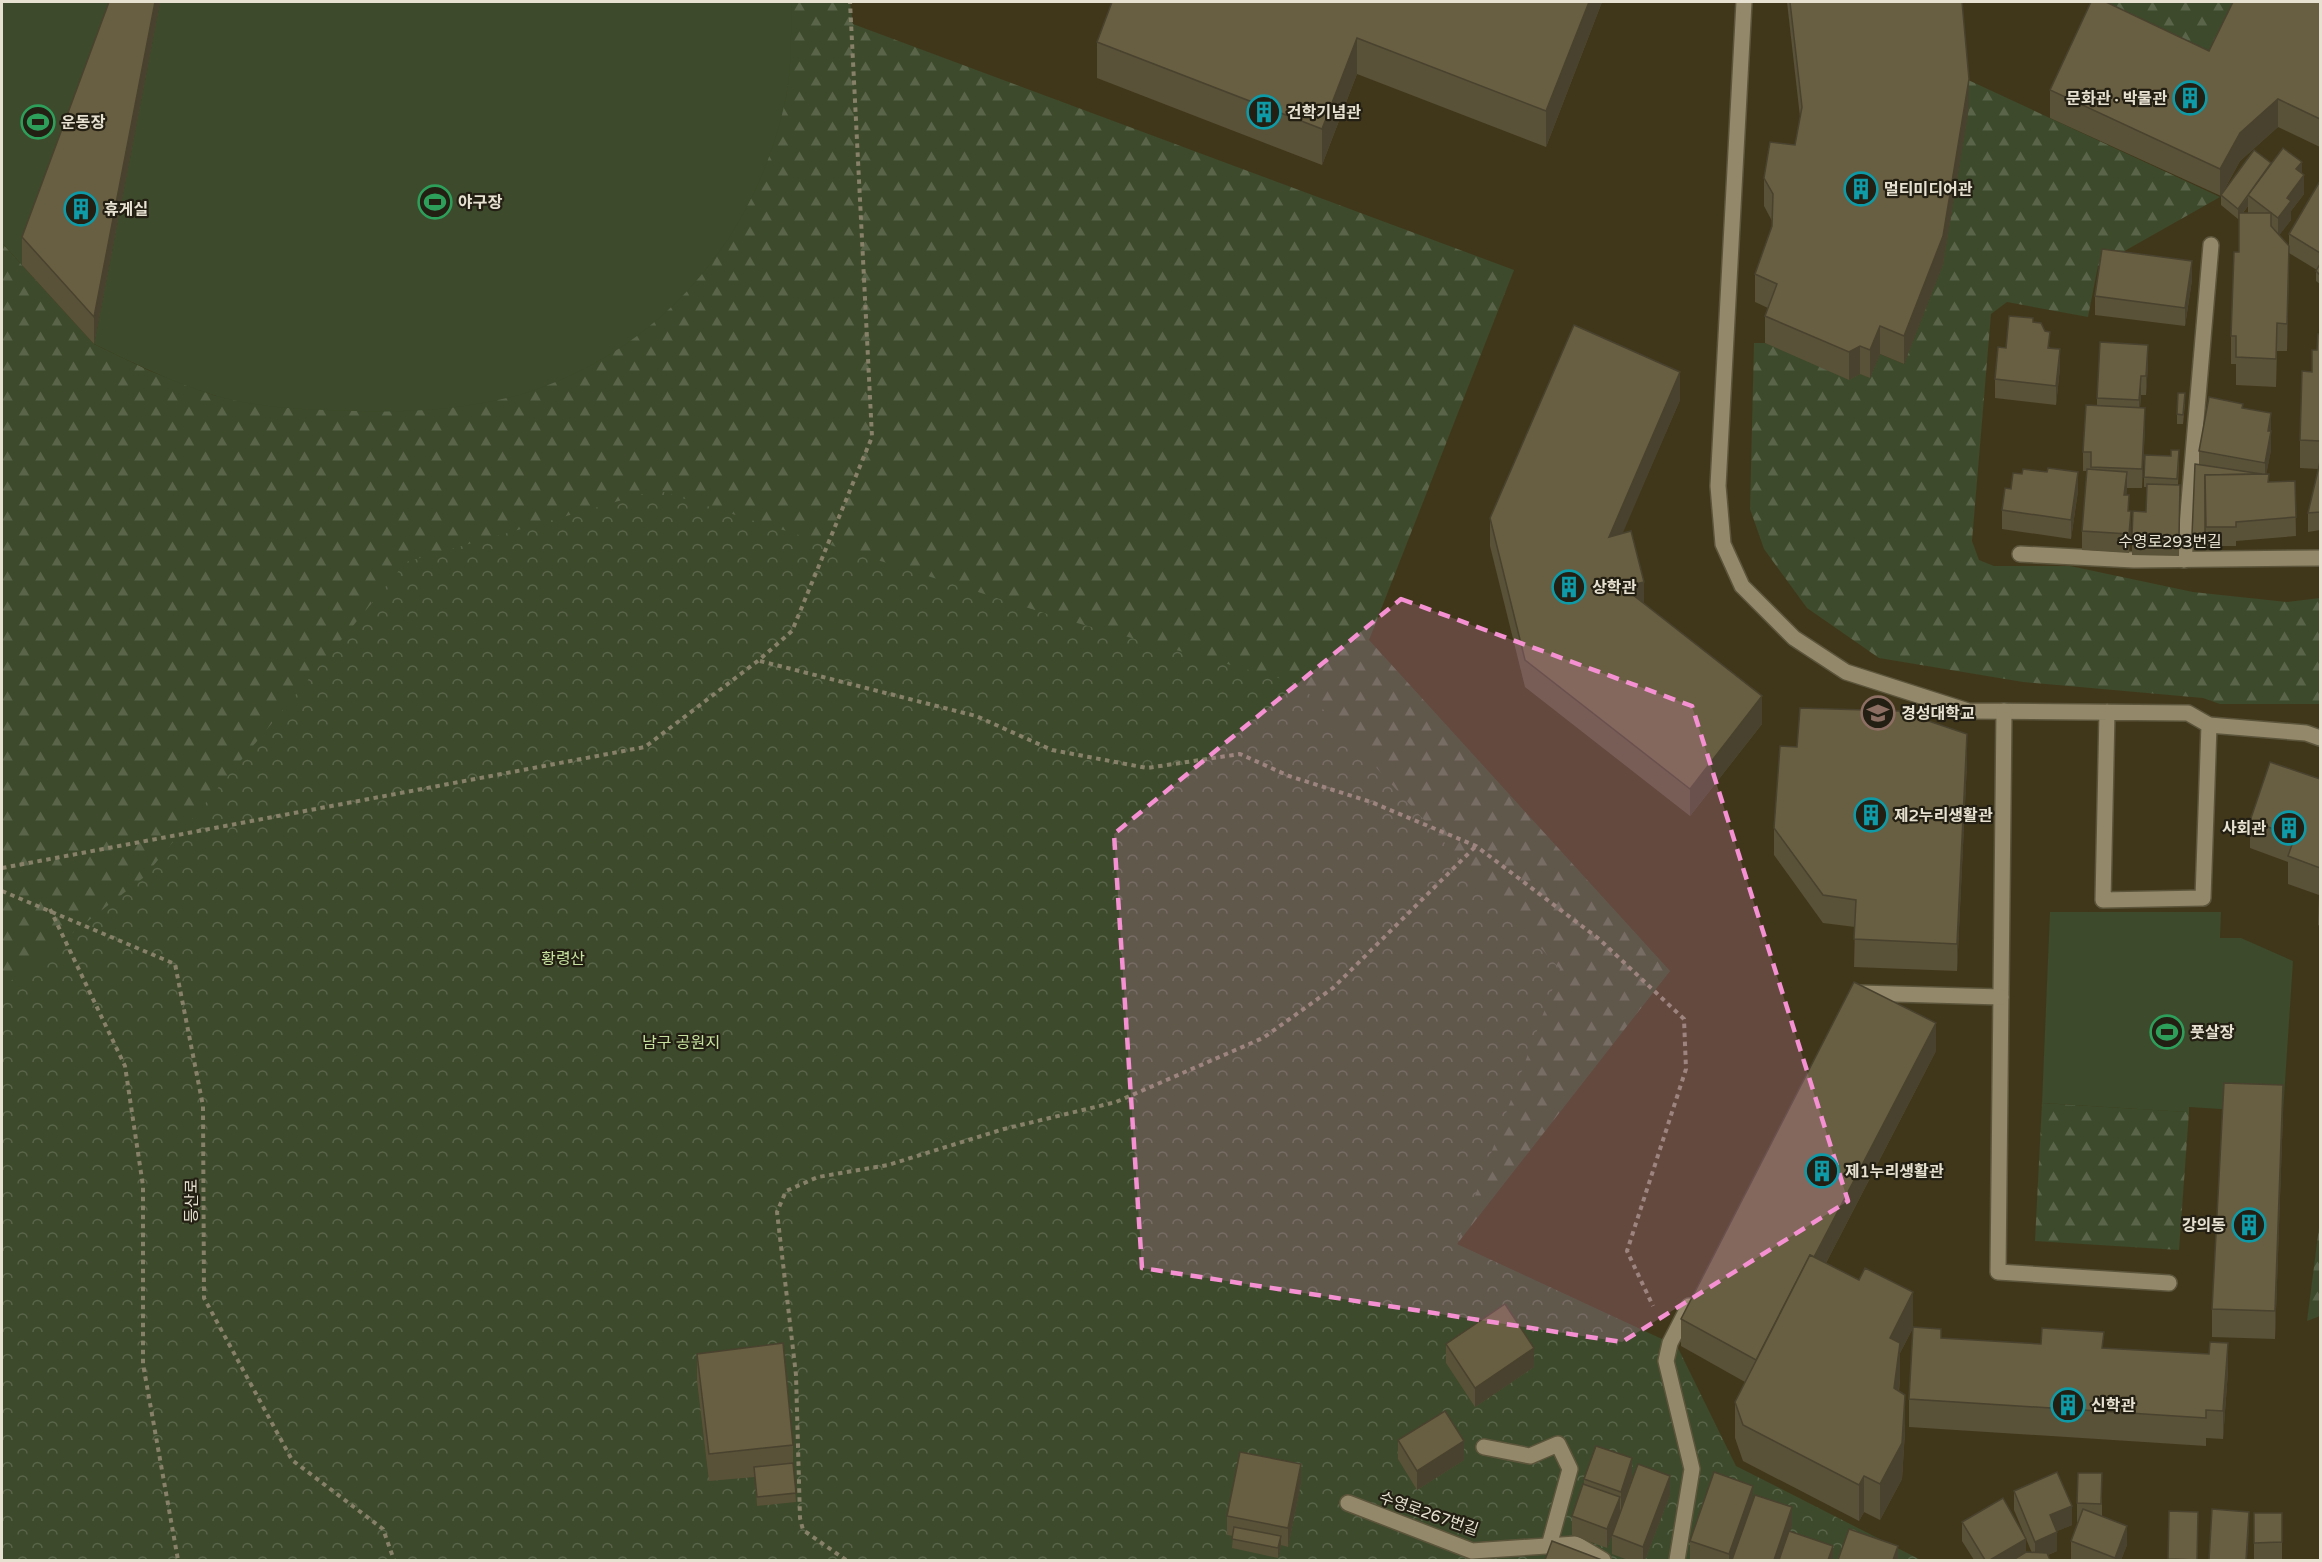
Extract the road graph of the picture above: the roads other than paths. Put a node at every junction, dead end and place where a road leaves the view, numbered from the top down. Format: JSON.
{"nodes":[{"id":1,"x":1744,"y":2,"type":"edge"},
{"id":2,"x":2211,"y":245,"type":"dead end"},
{"id":3,"x":2020,"y":554,"type":"dead end"},
{"id":4,"x":2320,"y":558,"type":"edge"},
{"id":5,"x":2184,"y":560,"type":"junction"},
{"id":6,"x":2004,"y":711,"type":"junction"},
{"id":7,"x":2107,"y":712,"type":"junction"},
{"id":8,"x":2209,"y":725,"type":"junction"},
{"id":9,"x":2320,"y":738,"type":"edge"},
{"id":10,"x":2001,"y":997,"type":"junction"},
{"id":11,"x":1847,"y":1004,"type":"edge"},
{"id":12,"x":2169,"y":1283,"type":"dead end"},
{"id":13,"x":1697,"y":1290,"type":"edge"},
{"id":14,"x":1484,"y":1447,"type":"dead end"},
{"id":15,"x":1347,"y":1503,"type":"dead end"},
{"id":16,"x":1549,"y":1546,"type":"junction"},
{"id":17,"x":1603,"y":1560,"type":"edge"},
{"id":18,"x":1677,"y":1560,"type":"edge"}],
"edges":[{"from":1,"to":6,"type":"street"},
{"from":2,"to":5,"type":"street"},
{"from":3,"to":5,"type":"street","name":"수영로293번길"},
{"from":4,"to":5,"type":"street","name":"수영로293번길"},
{"from":6,"to":7,"type":"street"},
{"from":6,"to":10,"type":"street"},
{"from":7,"to":8,"type":"street"},
{"from":7,"to":8,"type":"street"},
{"from":8,"to":9,"type":"street"},
{"from":10,"to":11,"type":"street"},
{"from":10,"to":12,"type":"street"},
{"from":13,"to":18,"type":"street"},
{"from":14,"to":16,"type":"street"},
{"from":15,"to":16,"type":"street","name":"수영로267번길"},
{"from":16,"to":17,"type":"street","name":"수영로267번길"}]}
